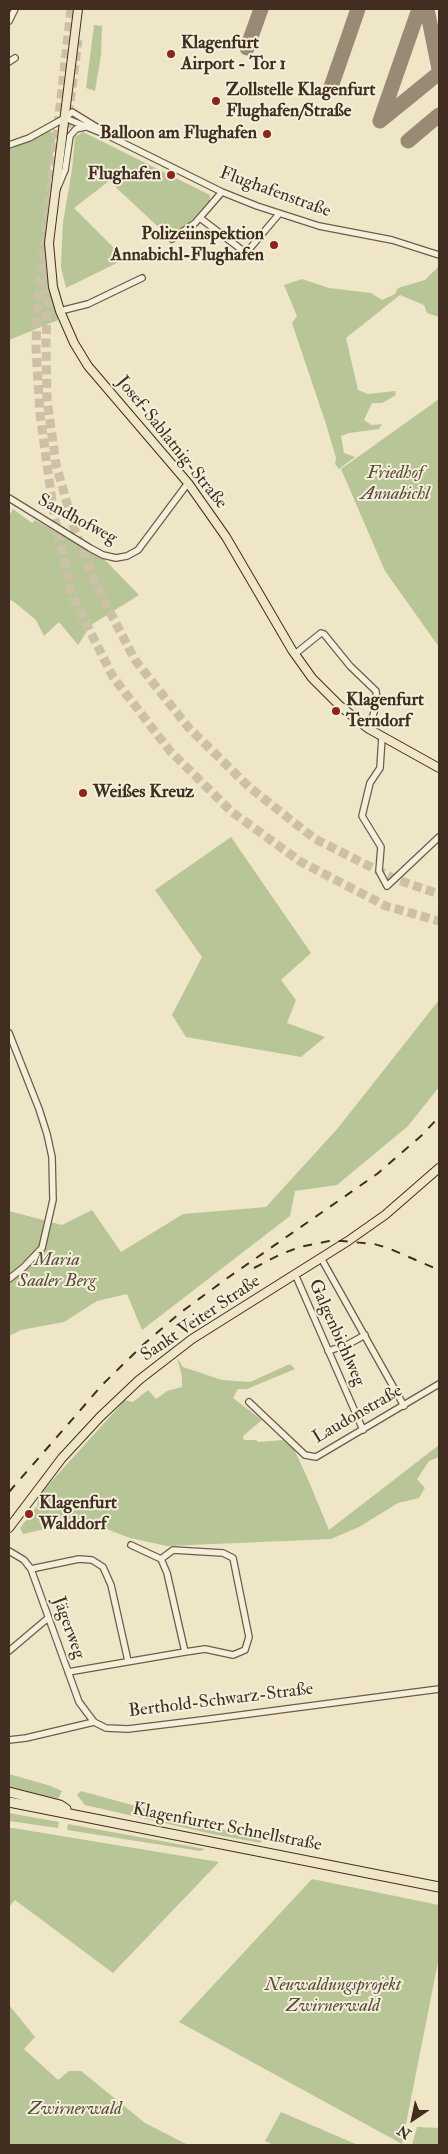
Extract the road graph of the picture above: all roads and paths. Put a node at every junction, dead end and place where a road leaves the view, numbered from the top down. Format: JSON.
{"nodes":[{"id":1,"x":16,"y":9,"type":"edge"},
{"id":2,"x":78,"y":9,"type":"edge"},
{"id":3,"x":9,"y":21,"type":"edge"},
{"id":4,"x":15,"y":58,"type":"dead end"},
{"id":5,"x":9,"y":62,"type":"edge"},
{"id":6,"x":66,"y":118,"type":"junction"},
{"id":7,"x":87,"y":127,"type":"junction"},
{"id":8,"x":109,"y":136,"type":"junction"},
{"id":9,"x":9,"y":145,"type":"edge"},
{"id":10,"x":222,"y":192,"type":"junction"},
{"id":11,"x":55,"y":193,"type":"junction"},
{"id":12,"x":279,"y":214,"type":"junction"},
{"id":13,"x":200,"y":218,"type":"junction"},
{"id":14,"x":172,"y":239,"type":"dead end"},
{"id":15,"x":439,"y":255,"type":"edge"},
{"id":16,"x":142,"y":278,"type":"dead end"},
{"id":17,"x":60,"y":311,"type":"junction"},
{"id":18,"x":188,"y":483,"type":"junction"},
{"id":19,"x":9,"y":498,"type":"edge"},
{"id":20,"x":294,"y":654,"type":"junction"},
{"id":21,"x":369,"y":729,"type":"junction"},
{"id":22,"x":382,"y":737,"type":"junction"},
{"id":23,"x":439,"y":768,"type":"edge"},
{"id":24,"x":439,"y":837,"type":"edge"},
{"id":25,"x":9,"y":1033,"type":"edge"},
{"id":26,"x":439,"y":1168,"type":"edge"},
{"id":27,"x":321,"y":1258,"type":"junction"},
{"id":28,"x":295,"y":1274,"type":"junction"},
{"id":29,"x":9,"y":1279,"type":"edge"},
{"id":30,"x":365,"y":1335,"type":"junction"},
{"id":31,"x":328,"y":1351,"type":"junction"},
{"id":32,"x":439,"y":1384,"type":"edge"},
{"id":33,"x":249,"y":1402,"type":"dead end"},
{"id":34,"x":404,"y":1406,"type":"junction"},
{"id":35,"x":363,"y":1430,"type":"junction"},
{"id":36,"x":9,"y":1528,"type":"edge"},
{"id":37,"x":131,"y":1545,"type":"dead end"},
{"id":38,"x":9,"y":1551,"type":"edge"},
{"id":39,"x":160,"y":1559,"type":"junction"},
{"id":40,"x":31,"y":1569,"type":"junction"},
{"id":41,"x":48,"y":1618,"type":"junction"},
{"id":42,"x":9,"y":1651,"type":"edge"},
{"id":43,"x":185,"y":1652,"type":"junction"},
{"id":44,"x":128,"y":1662,"type":"junction"},
{"id":45,"x":68,"y":1672,"type":"junction"},
{"id":46,"x":439,"y":1689,"type":"edge"},
{"id":47,"x":94,"y":1722,"type":"junction"},
{"id":48,"x":9,"y":1740,"type":"edge"},
{"id":49,"x":9,"y":1792,"type":"edge"},
{"id":50,"x":9,"y":1802,"type":"edge"},
{"id":51,"x":73,"y":1814,"type":"junction"},
{"id":52,"x":439,"y":1887,"type":"edge"}],
"edges":[{"from":1,"to":3,"type":"street"},
{"from":2,"to":6,"type":"main road","name":"Josef-Sablatnig-Straße"},
{"from":4,"to":5,"type":"street"},
{"from":6,"to":7,"type":"street","name":"Flughafenstraße"},
{"from":6,"to":8,"type":"street","name":"Flughafenstraße"},
{"from":6,"to":9,"type":"street"},
{"from":6,"to":11,"type":"main road","name":"Josef-Sablatnig-Straße"},
{"from":7,"to":8,"type":"street","name":"Flughafenstraße"},
{"from":7,"to":11,"type":"street"},
{"from":8,"to":10,"type":"street","name":"Flughafenstraße"},
{"from":10,"to":12,"type":"street","name":"Flughafenstraße"},
{"from":10,"to":13,"type":"street"},
{"from":11,"to":17,"type":"main road","name":"Josef-Sablatnig-Straße"},
{"from":12,"to":13,"type":"street"},
{"from":12,"to":15,"type":"street","name":"Flughafenstraße"},
{"from":13,"to":14,"type":"street"},
{"from":16,"to":17,"type":"street"},
{"from":17,"to":18,"type":"main road","name":"Josef-Sablatnig-Straße"},
{"from":18,"to":19,"type":"street","name":"Sandhofweg"},
{"from":18,"to":20,"type":"main road","name":"Josef-Sablatnig-Straße"},
{"from":20,"to":21,"type":"main road","name":"Josef-Sablatnig-Straße"},
{"from":20,"to":21,"type":"street"},
{"from":21,"to":22,"type":"main road","name":"Josef-Sablatnig-Straße"},
{"from":22,"to":23,"type":"main road","name":"Josef-Sablatnig-Straße"},
{"from":22,"to":24,"type":"street"},
{"from":25,"to":29,"type":"street"},
{"from":26,"to":27,"type":"main road","name":"Sankt Veiter Straße"},
{"from":27,"to":28,"type":"main road","name":"Sankt Veiter Straße"},
{"from":27,"to":30,"type":"street"},
{"from":28,"to":31,"type":"street","name":"Galgenbichlweg"},
{"from":28,"to":36,"type":"main road","name":"Sankt Veiter Straße"},
{"from":30,"to":31,"type":"street"},
{"from":30,"to":34,"type":"street"},
{"from":31,"to":35,"type":"street","name":"Galgenbichlweg"},
{"from":32,"to":34,"type":"street","name":"Laudonstraße"},
{"from":33,"to":35,"type":"street","name":"Laudonstraße"},
{"from":34,"to":35,"type":"street","name":"Laudonstraße"},
{"from":37,"to":39,"type":"street"},
{"from":38,"to":40,"type":"street"},
{"from":39,"to":43,"type":"street"},
{"from":39,"to":43,"type":"street"},
{"from":40,"to":41,"type":"street","name":"Jägerweg"},
{"from":40,"to":44,"type":"street"},
{"from":41,"to":42,"type":"street"},
{"from":41,"to":45,"type":"street","name":"Jägerweg"},
{"from":43,"to":44,"type":"street"},
{"from":44,"to":45,"type":"street"},
{"from":45,"to":47,"type":"street","name":"Jägerweg"},
{"from":46,"to":47,"type":"street","name":"Berthold-Schwarz-Straße"},
{"from":47,"to":48,"type":"street","name":"Berthold-Schwarz-Straße"},
{"from":49,"to":51,"type":"highway"},
{"from":50,"to":51,"type":"highway","name":"Klagenfurter Schnellstraße"},
{"from":51,"to":52,"type":"highway","name":"Klagenfurter Schnellstraße"}]}
